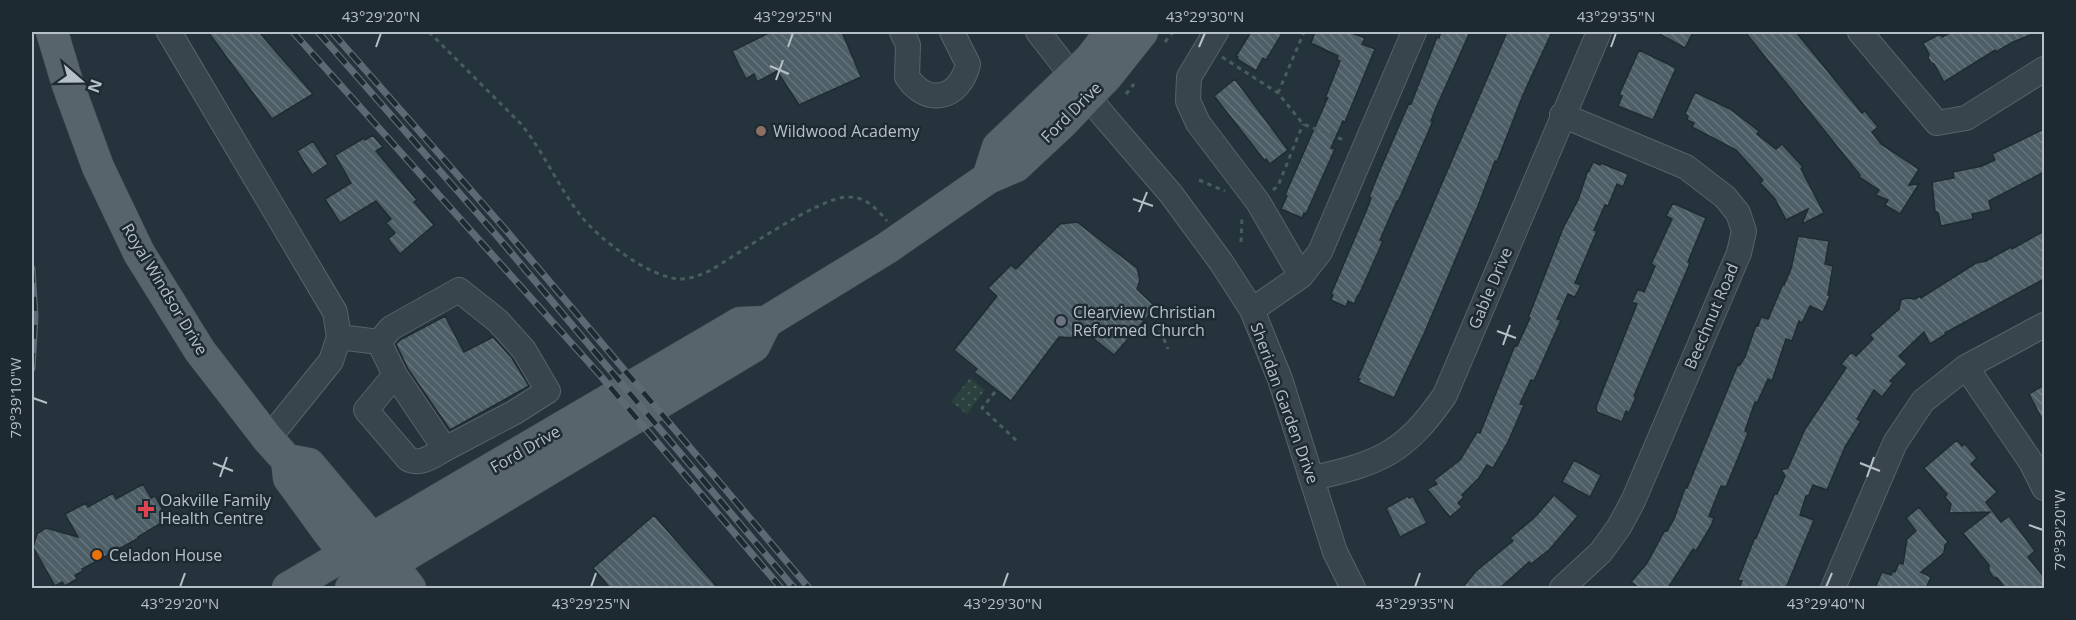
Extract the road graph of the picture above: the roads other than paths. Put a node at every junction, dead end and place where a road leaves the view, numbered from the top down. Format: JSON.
{"nodes":[{"id":1,"x":52,"y":32,"type":"edge"},
{"id":2,"x":169,"y":32,"type":"edge"},
{"id":3,"x":902,"y":32,"type":"edge"},
{"id":4,"x":952,"y":32,"type":"edge"},
{"id":5,"x":1038,"y":32,"type":"edge"},
{"id":6,"x":1111,"y":32,"type":"edge"},
{"id":7,"x":1142,"y":32,"type":"edge"},
{"id":8,"x":1414,"y":32,"type":"edge"},
{"id":9,"x":1599,"y":32,"type":"edge"},
{"id":10,"x":1860,"y":32,"type":"edge"},
{"id":11,"x":1211,"y":39,"type":"edge"},
{"id":12,"x":2044,"y":69,"type":"edge"},
{"id":13,"x":1081,"y":86,"type":"junction"},
{"id":14,"x":1562,"y":116,"type":"junction"},
{"id":15,"x":1301,"y":276,"type":"junction"},
{"id":16,"x":1252,"y":310,"type":"junction"},
{"id":17,"x":766,"y":322,"type":"junction"},
{"id":18,"x":2044,"y":326,"type":"edge"},
{"id":19,"x":339,"y":337,"type":"junction"},
{"id":20,"x":379,"y":342,"type":"junction"},
{"id":21,"x":1966,"y":367,"type":"junction"},
{"id":22,"x":395,"y":375,"type":"junction"},
{"id":23,"x":277,"y":449,"type":"junction"},
{"id":24,"x":445,"y":449,"type":"junction"},
{"id":25,"x":1313,"y":478,"type":"junction"},
{"id":26,"x":2044,"y":488,"type":"edge"},
{"id":27,"x":374,"y":540,"type":"junction"},
{"id":28,"x":345,"y":554,"type":"junction"},
{"id":29,"x":379,"y":582,"type":"edge"},
{"id":30,"x":288,"y":588,"type":"edge"},
{"id":31,"x":1353,"y":588,"type":"edge"},
{"id":32,"x":1562,"y":588,"type":"edge"},
{"id":33,"x":1833,"y":588,"type":"edge"}],
"edges":[{"from":1,"to":23,"type":"main road","name":"Royal Windsor Drive"},
{"from":2,"to":19,"type":"street"},
{"from":3,"to":4,"type":"street"},
{"from":5,"to":13,"type":"street","name":"Sheridan Garden Drive"},
{"from":6,"to":13,"type":"main road","name":"Ford Drive"},
{"from":7,"to":13,"type":"main road","name":"Ford Drive"},
{"from":8,"to":15,"type":"street"},
{"from":9,"to":14,"type":"street","name":"Gable Drive"},
{"from":10,"to":12,"type":"street"},
{"from":11,"to":15,"type":"street"},
{"from":13,"to":16,"type":"street","name":"Sheridan Garden Drive"},
{"from":13,"to":17,"type":"main road","name":"Ford Drive"},
{"from":14,"to":25,"type":"street","name":"Gable Drive"},
{"from":14,"to":32,"type":"street","name":"Beechnut Road"},
{"from":15,"to":16,"type":"street"},
{"from":16,"to":25,"type":"street","name":"Sheridan Garden Drive"},
{"from":17,"to":27,"type":"main road","name":"Ford Drive"},
{"from":17,"to":29,"type":"main road","name":"Ford Drive"},
{"from":18,"to":21,"type":"street"},
{"from":19,"to":20,"type":"street"},
{"from":19,"to":23,"type":"street"},
{"from":20,"to":22,"type":"street"},
{"from":20,"to":24,"type":"street"},
{"from":21,"to":26,"type":"street"},
{"from":21,"to":33,"type":"street"},
{"from":22,"to":24,"type":"street"},
{"from":22,"to":24,"type":"street"},
{"from":23,"to":27,"type":"main road"},
{"from":23,"to":28,"type":"main road","name":"Royal Windsor Drive"},
{"from":25,"to":31,"type":"street","name":"Sheridan Garden Drive"},
{"from":27,"to":28,"type":"main road","name":"Ford Drive"},
{"from":27,"to":29,"type":"main road"},
{"from":28,"to":29,"type":"main road","name":"Royal Windsor Drive"},
{"from":28,"to":30,"type":"main road","name":"Ford Drive"}]}
